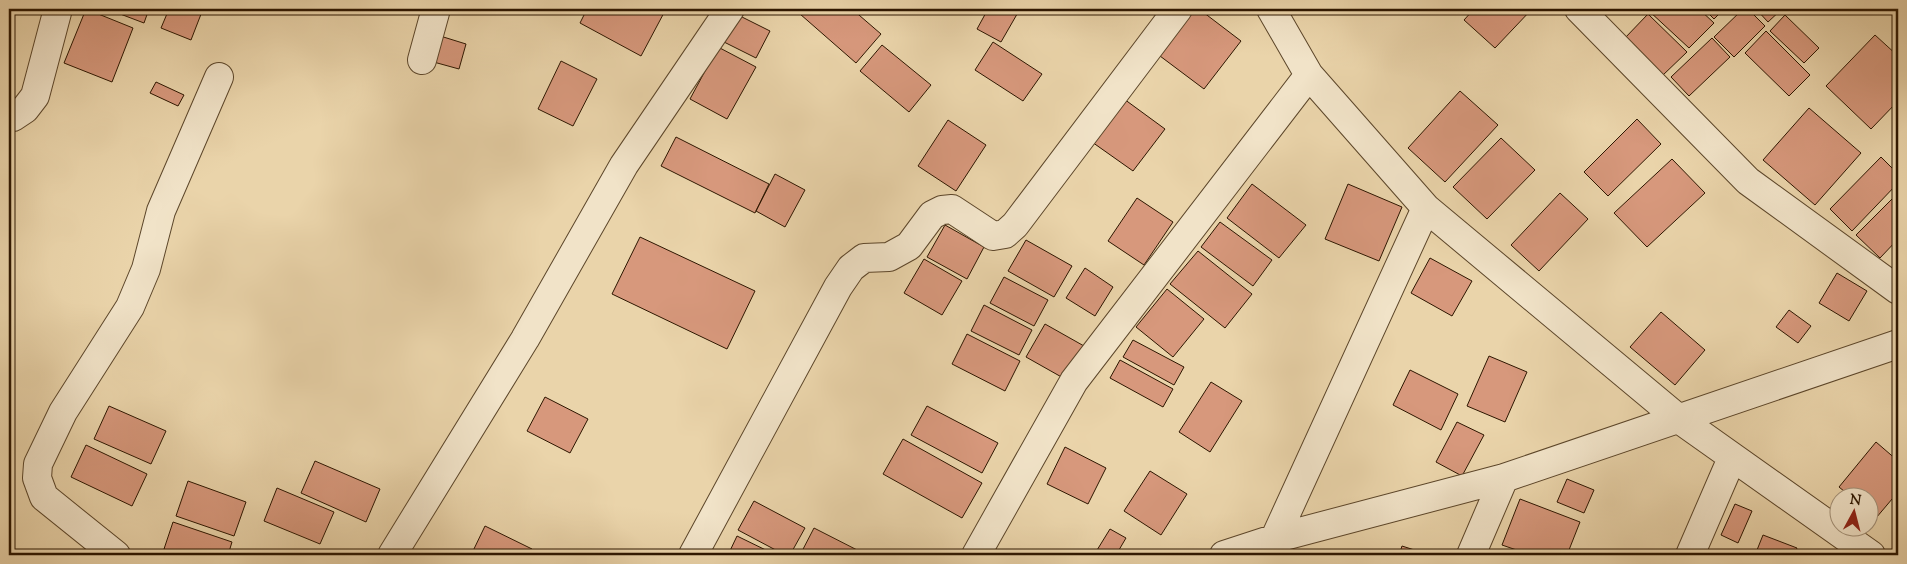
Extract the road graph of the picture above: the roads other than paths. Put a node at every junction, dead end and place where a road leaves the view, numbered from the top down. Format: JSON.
{"nodes":[{"id":1,"x":58,"y":9,"type":"edge"},
{"id":2,"x":436,"y":9,"type":"edge"},
{"id":3,"x":730,"y":9,"type":"edge"},
{"id":4,"x":1178,"y":9,"type":"edge"},
{"id":5,"x":1271,"y":9,"type":"edge"},
{"id":6,"x":1579,"y":9,"type":"edge"},
{"id":7,"x":422,"y":60,"type":"dead end"},
{"id":8,"x":1308,"y":75,"type":"junction"},
{"id":9,"x":219,"y":76,"type":"dead end"},
{"id":10,"x":9,"y":117,"type":"edge"},
{"id":11,"x":1426,"y":208,"type":"junction"},
{"id":12,"x":1898,"y":290,"type":"edge"},
{"id":13,"x":1898,"y":344,"type":"edge"},
{"id":14,"x":1679,"y":419,"type":"junction"},
{"id":15,"x":1732,"y":458,"type":"junction"},
{"id":16,"x":1504,"y":478,"type":"junction"},
{"id":17,"x":1270,"y":547,"type":"edge"},
{"id":18,"x":116,"y":555,"type":"edge"},
{"id":19,"x":392,"y":555,"type":"edge"},
{"id":20,"x":693,"y":555,"type":"edge"},
{"id":21,"x":976,"y":555,"type":"edge"},
{"id":22,"x":1224,"y":555,"type":"edge"},
{"id":23,"x":1471,"y":555,"type":"edge"},
{"id":24,"x":1690,"y":555,"type":"edge"},
{"id":25,"x":1871,"y":555,"type":"edge"}],
"edges":[{"from":1,"to":10,"type":"street"},
{"from":2,"to":7,"type":"street"},
{"from":3,"to":19,"type":"street"},
{"from":4,"to":20,"type":"street"},
{"from":5,"to":8,"type":"street"},
{"from":6,"to":12,"type":"street"},
{"from":8,"to":11,"type":"street"},
{"from":8,"to":21,"type":"street"},
{"from":9,"to":18,"type":"street"},
{"from":11,"to":14,"type":"street"},
{"from":11,"to":17,"type":"street"},
{"from":13,"to":14,"type":"street"},
{"from":14,"to":15,"type":"street"},
{"from":14,"to":16,"type":"street"},
{"from":15,"to":24,"type":"street"},
{"from":15,"to":25,"type":"street"},
{"from":16,"to":17,"type":"street"},
{"from":16,"to":23,"type":"street"},
{"from":17,"to":22,"type":"street"}]}
